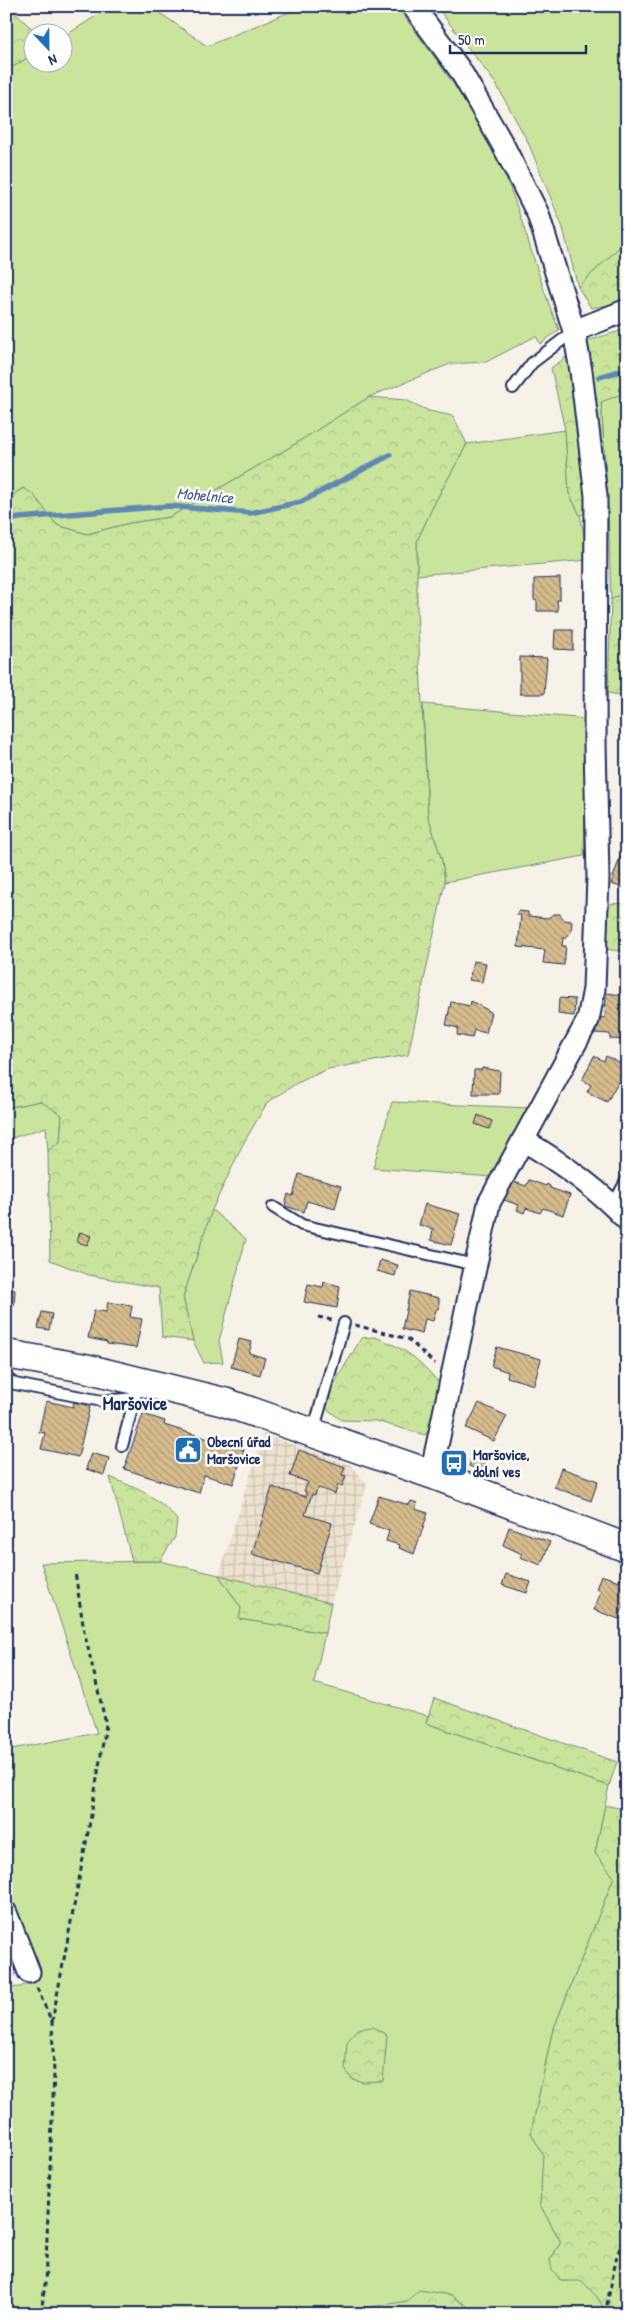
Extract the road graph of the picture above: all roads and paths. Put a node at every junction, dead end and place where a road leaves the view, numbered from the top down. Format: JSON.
{"nodes":[{"id":1,"x":413,"y":6,"type":"edge"},
{"id":2,"x":627,"y":310,"type":"edge"},
{"id":3,"x":574,"y":330,"type":"junction"},
{"id":4,"x":513,"y":388,"type":"dead end"},
{"id":5,"x":523,"y":1140,"type":"junction"},
{"id":6,"x":627,"y":1179,"type":"edge"},
{"id":7,"x":273,"y":1207,"type":"dead end"},
{"id":8,"x":620,"y":1213,"type":"edge"},
{"id":9,"x":476,"y":1265,"type":"junction"},
{"id":10,"x":318,"y":1317,"type":"dead end"},
{"id":11,"x":344,"y":1322,"type":"junction"},
{"id":12,"x":6,"y":1354,"type":"edge"},
{"id":13,"x":6,"y":1378,"type":"edge"},
{"id":14,"x":448,"y":1386,"type":"junction"},
{"id":15,"x":137,"y":1390,"type":"junction"},
{"id":16,"x":312,"y":1433,"type":"junction"},
{"id":17,"x":122,"y":1446,"type":"dead end"},
{"id":18,"x":431,"y":1474,"type":"junction"},
{"id":19,"x":627,"y":1548,"type":"edge"},
{"id":20,"x":75,"y":1572,"type":"dead end"},
{"id":21,"x":6,"y":1914,"type":"edge"},
{"id":22,"x":29,"y":1972,"type":"joint"},
{"id":23,"x":52,"y":2022,"type":"junction"},
{"id":24,"x":627,"y":2232,"type":"edge"},
{"id":25,"x":41,"y":2314,"type":"edge"},
{"id":26,"x":605,"y":2314,"type":"edge"}],
"edges":[{"from":1,"to":3,"type":"street"},
{"from":2,"to":3,"type":"street"},
{"from":3,"to":4,"type":"lane"},
{"from":3,"to":5,"type":"street"},
{"from":5,"to":8,"type":"street"},
{"from":5,"to":9,"type":"street"},
{"from":6,"to":8,"type":"lane"},
{"from":7,"to":9,"type":"lane"},
{"from":9,"to":14,"type":"street"},
{"from":10,"to":11,"type":"path"},
{"from":11,"to":14,"type":"path"},
{"from":11,"to":16,"type":"lane"},
{"from":12,"to":15,"type":"main road"},
{"from":13,"to":15,"type":"lane"},
{"from":14,"to":18,"type":"street"},
{"from":15,"to":16,"type":"main road"},
{"from":15,"to":17,"type":"lane"},
{"from":16,"to":18,"type":"main road"},
{"from":18,"to":19,"type":"main road"},
{"from":20,"to":23,"type":"path"},
{"from":21,"to":22,"type":"street"},
{"from":22,"to":23,"type":"path"},
{"from":23,"to":25,"type":"path"},
{"from":24,"to":26,"type":"path"}]}
